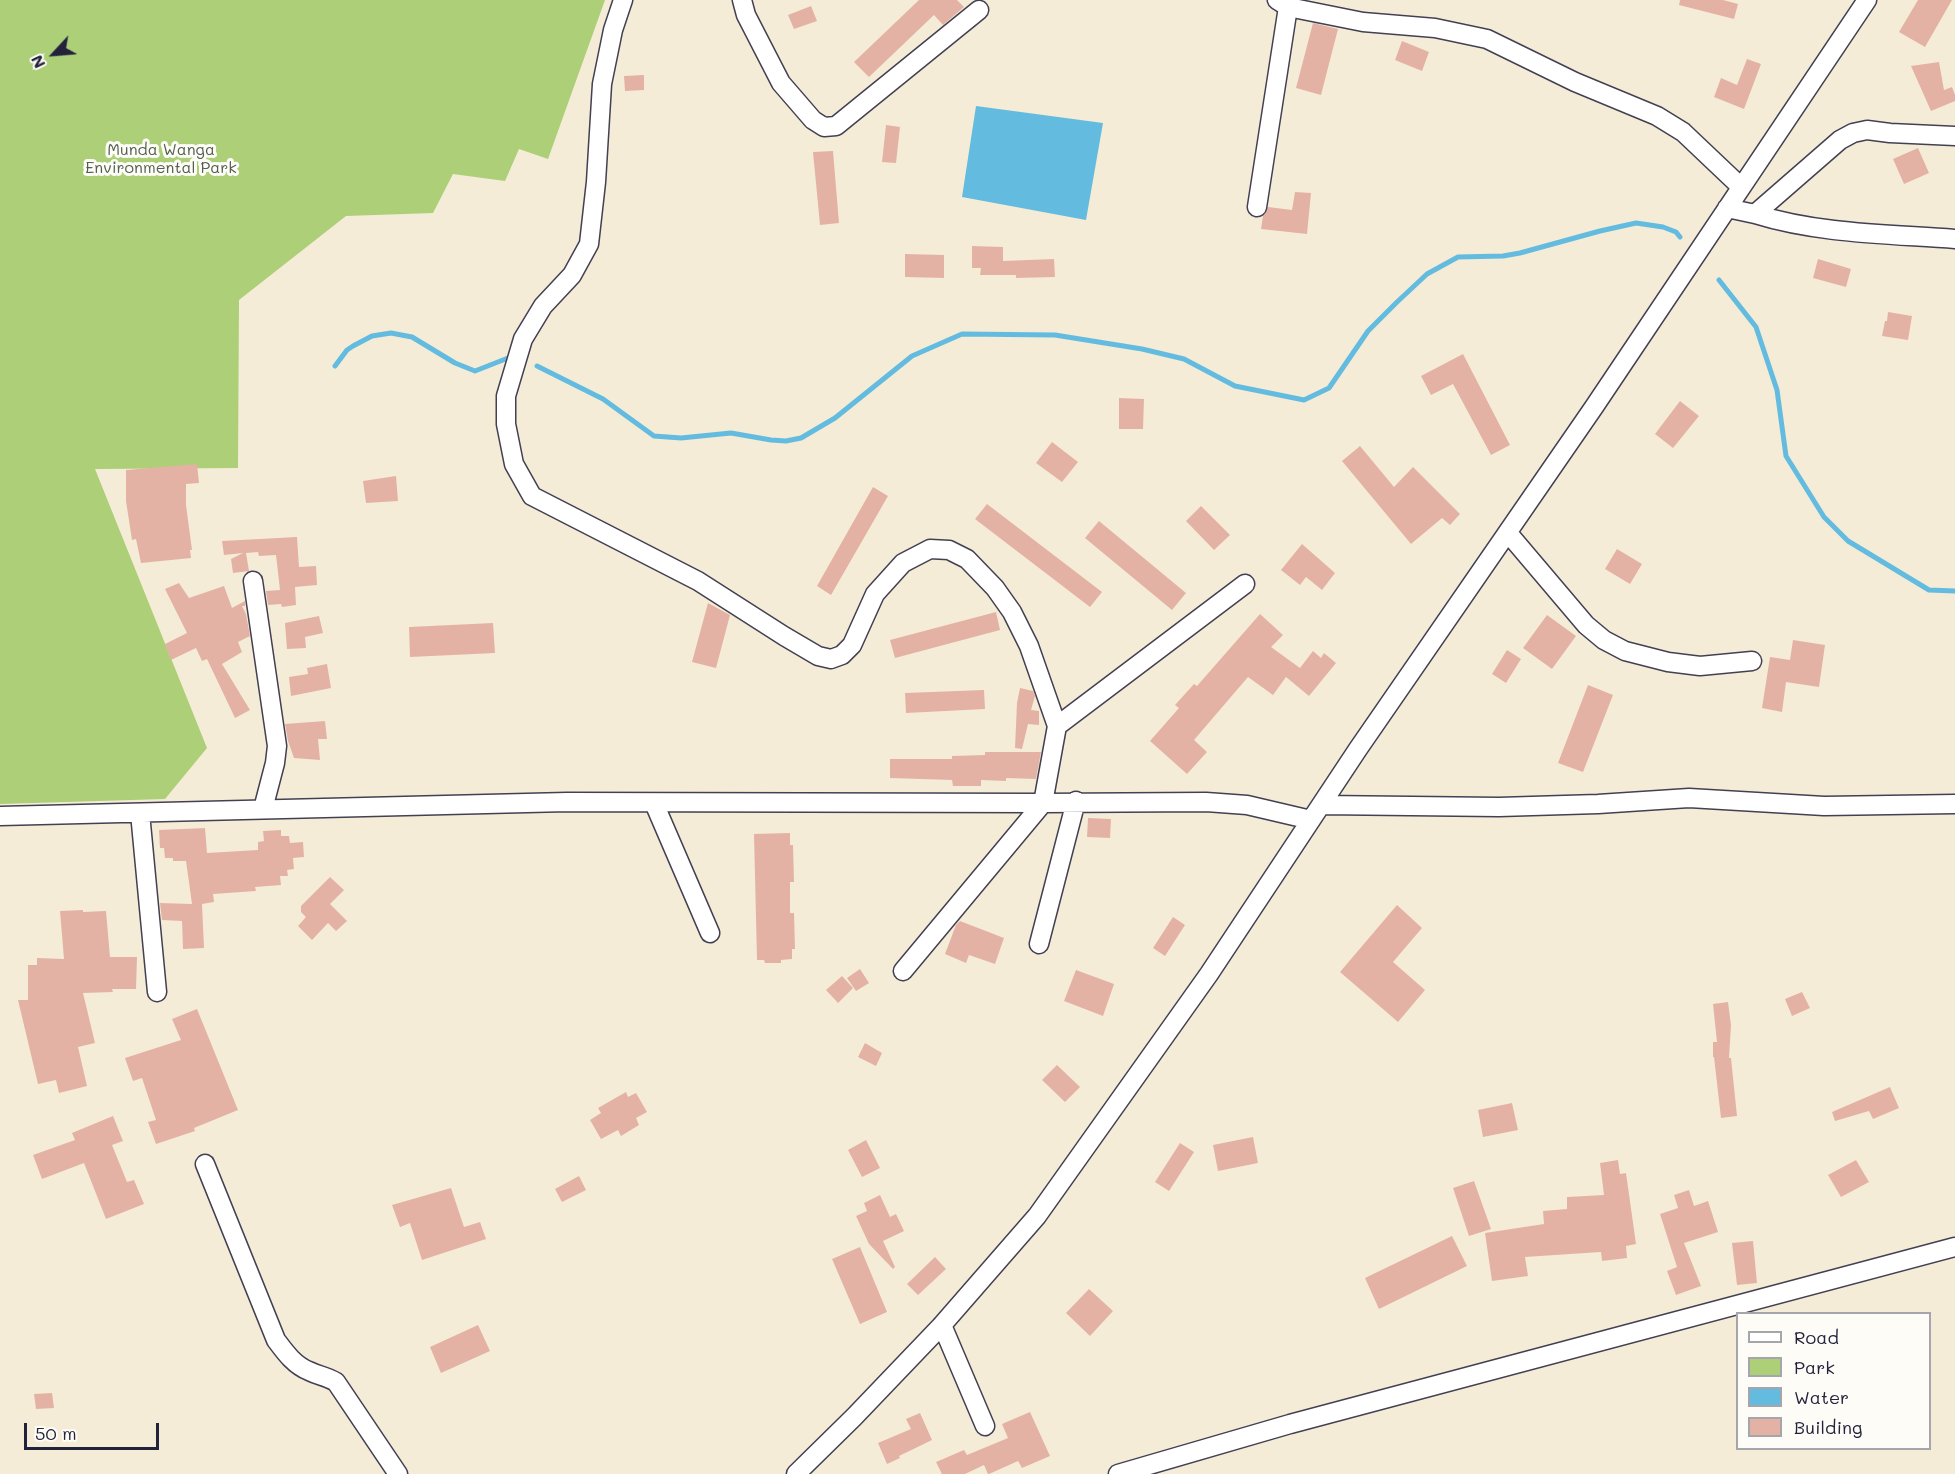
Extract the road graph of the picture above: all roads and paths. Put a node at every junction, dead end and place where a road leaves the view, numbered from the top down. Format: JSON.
{"nodes":[{"id":1,"x":623,"y":0,"type":"edge"},
{"id":2,"x":741,"y":0,"type":"edge"},
{"id":3,"x":1867,"y":0,"type":"edge"},
{"id":4,"x":1282,"y":3,"type":"edge"},
{"id":5,"x":979,"y":10,"type":"dead end"},
{"id":6,"x":1955,"y":136,"type":"edge"},
{"id":7,"x":1741,"y":188,"type":"junction"},
{"id":8,"x":1257,"y":207,"type":"dead end"},
{"id":9,"x":1727,"y":208,"type":"junction"},
{"id":10,"x":1755,"y":214,"type":"junction"},
{"id":11,"x":1955,"y":239,"type":"edge"},
{"id":12,"x":1508,"y":533,"type":"junction"},
{"id":13,"x":253,"y":581,"type":"dead end"},
{"id":14,"x":1245,"y":584,"type":"dead end"},
{"id":15,"x":1752,"y":660,"type":"dead end"},
{"id":16,"x":1057,"y":726,"type":"junction"},
{"id":17,"x":1076,"y":801,"type":"junction"},
{"id":18,"x":654,"y":803,"type":"junction"},
{"id":19,"x":1043,"y":803,"type":"junction"},
{"id":20,"x":1955,"y":804,"type":"edge"},
{"id":21,"x":1322,"y":805,"type":"junction"},
{"id":22,"x":263,"y":809,"type":"junction"},
{"id":23,"x":140,"y":813,"type":"junction"},
{"id":24,"x":0,"y":816,"type":"edge"},
{"id":25,"x":1311,"y":820,"type":"junction"},
{"id":26,"x":710,"y":933,"type":"dead end"},
{"id":27,"x":1039,"y":944,"type":"dead end"},
{"id":28,"x":903,"y":971,"type":"dead end"},
{"id":29,"x":157,"y":992,"type":"dead end"},
{"id":30,"x":205,"y":1164,"type":"dead end"},
{"id":31,"x":1955,"y":1247,"type":"edge"},
{"id":32,"x":942,"y":1325,"type":"junction"},
{"id":33,"x":985,"y":1426,"type":"dead end"},
{"id":34,"x":398,"y":1474,"type":"edge"},
{"id":35,"x":796,"y":1474,"type":"edge"},
{"id":36,"x":1118,"y":1474,"type":"edge"}],
"edges":[{"from":1,"to":16,"type":"street"},
{"from":2,"to":5,"type":"street"},
{"from":3,"to":7,"type":"street"},
{"from":4,"to":7,"type":"street"},
{"from":4,"to":8,"type":"street"},
{"from":6,"to":10,"type":"street"},
{"from":7,"to":9,"type":"street"},
{"from":9,"to":10,"type":"street"},
{"from":9,"to":12,"type":"street"},
{"from":10,"to":11,"type":"street"},
{"from":12,"to":15,"type":"street"},
{"from":12,"to":21,"type":"street"},
{"from":13,"to":22,"type":"street"},
{"from":14,"to":16,"type":"street"},
{"from":16,"to":19,"type":"street"},
{"from":17,"to":19,"type":"street"},
{"from":17,"to":25,"type":"street"},
{"from":17,"to":27,"type":"street"},
{"from":18,"to":19,"type":"street"},
{"from":18,"to":22,"type":"street"},
{"from":18,"to":26,"type":"street"},
{"from":19,"to":28,"type":"street"},
{"from":20,"to":21,"type":"street"},
{"from":21,"to":25,"type":"street"},
{"from":22,"to":23,"type":"street"},
{"from":23,"to":24,"type":"street"},
{"from":23,"to":29,"type":"street"},
{"from":25,"to":32,"type":"street"},
{"from":30,"to":34,"type":"street"},
{"from":31,"to":36,"type":"street"},
{"from":32,"to":33,"type":"street"},
{"from":32,"to":35,"type":"street"}]}
